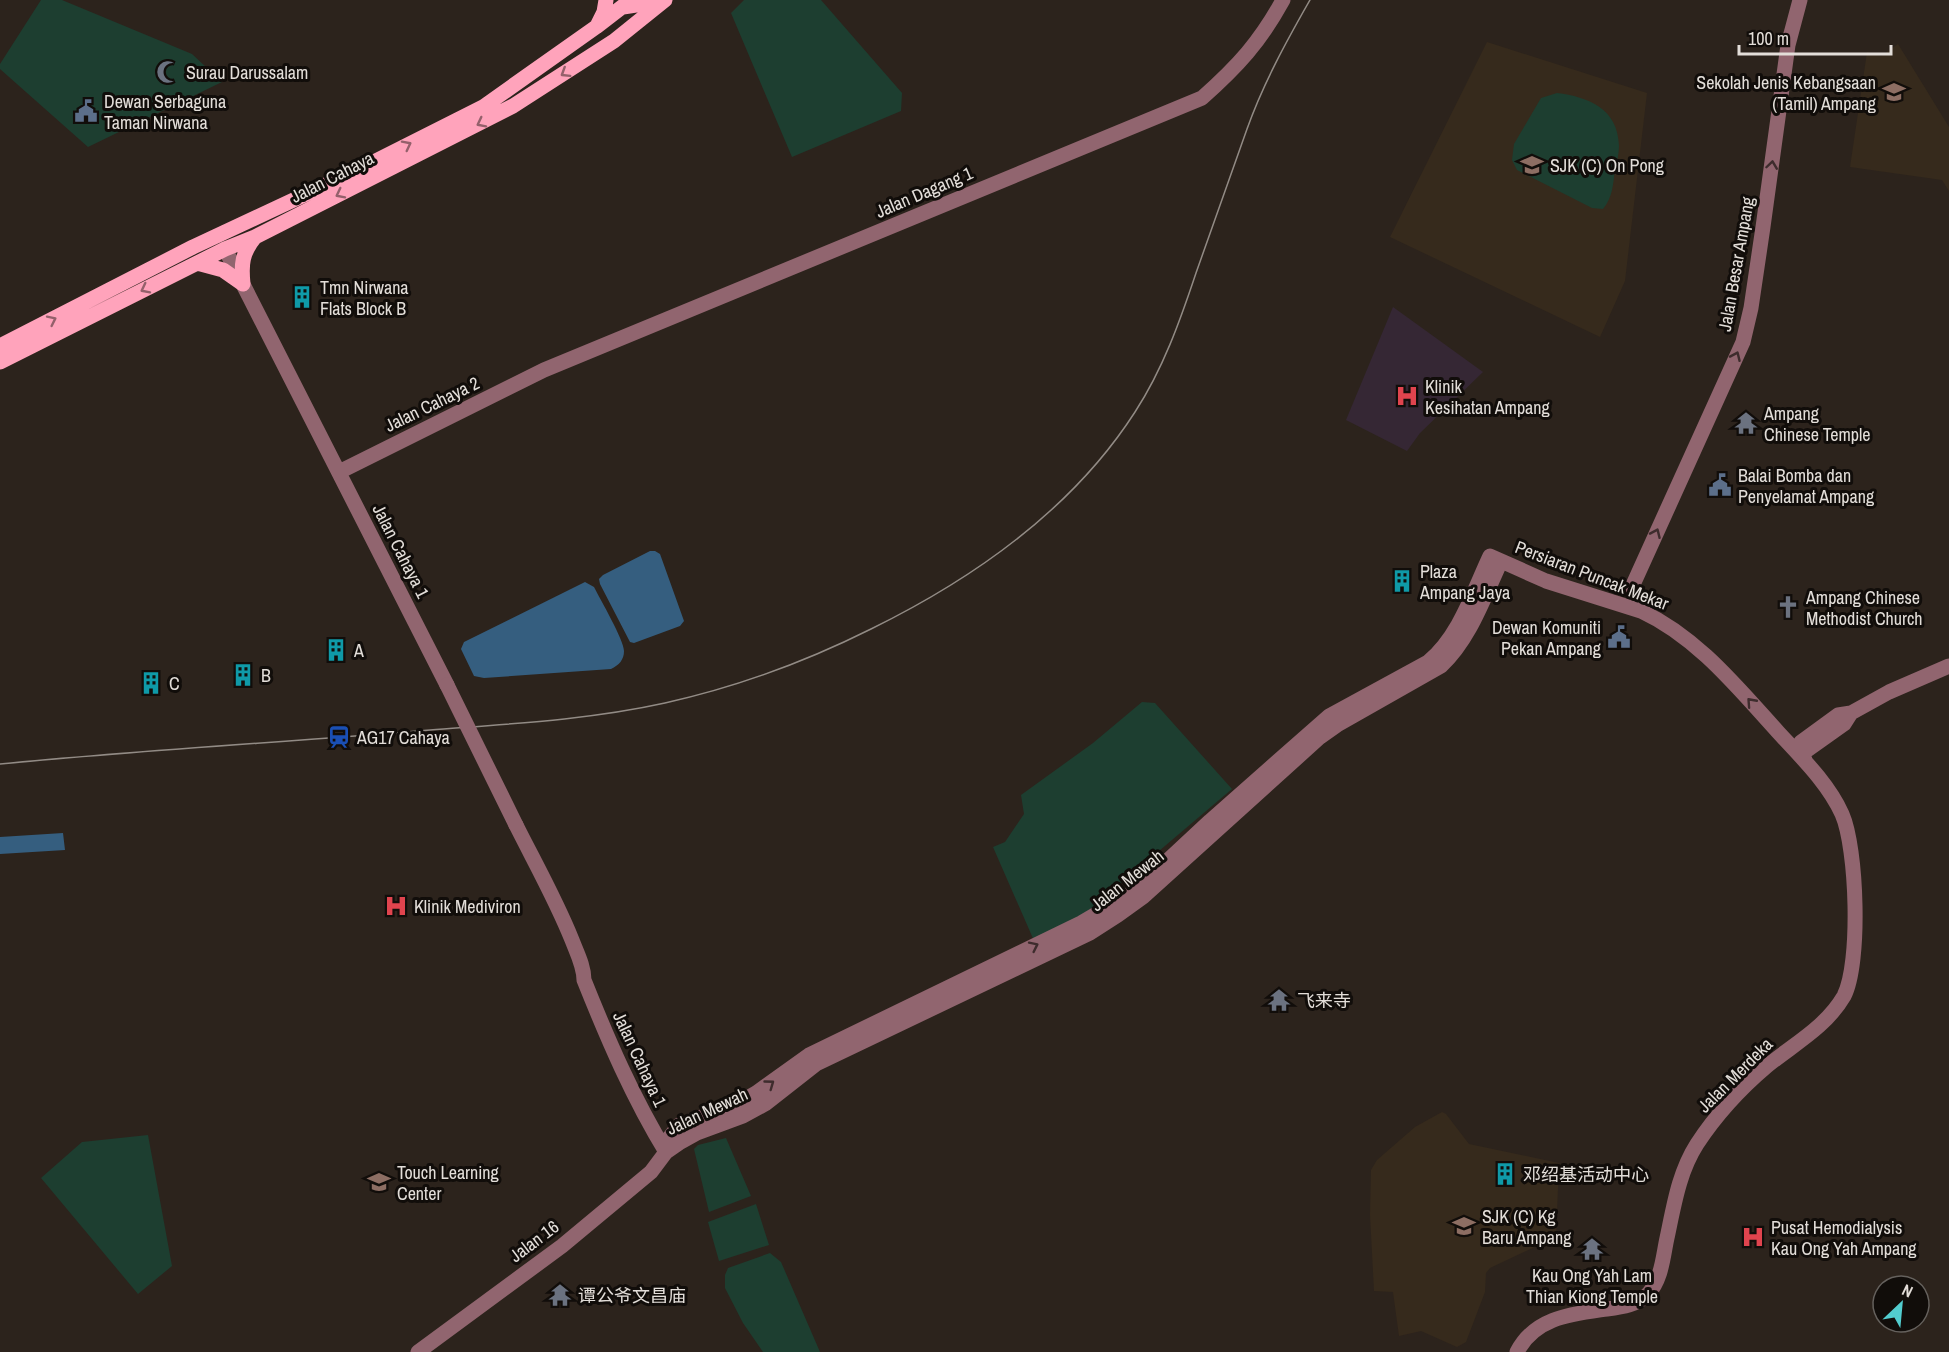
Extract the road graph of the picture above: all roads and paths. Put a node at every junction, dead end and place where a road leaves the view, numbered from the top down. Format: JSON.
{"nodes":[{"id":1,"x":606,"y":0,"type":"edge"},
{"id":2,"x":665,"y":0,"type":"edge"},
{"id":3,"x":1283,"y":0,"type":"edge"},
{"id":4,"x":1800,"y":0,"type":"edge"},
{"id":5,"x":632,"y":2,"type":"edge"},
{"id":6,"x":597,"y":27,"type":"junction"},
{"id":7,"x":614,"y":41,"type":"junction"},
{"id":8,"x":241,"y":225,"type":"junction"},
{"id":9,"x":255,"y":237,"type":"junction"},
{"id":10,"x":193,"y":247,"type":"junction"},
{"id":11,"x":225,"y":249,"type":"junction"},
{"id":12,"x":197,"y":263,"type":"junction"},
{"id":13,"x":243,"y":284,"type":"junction"},
{"id":14,"x":0,"y":346,"type":"edge"},
{"id":15,"x":0,"y":362,"type":"edge"},
{"id":16,"x":544,"y":370,"type":"joint"},
{"id":17,"x":339,"y":472,"type":"junction"},
{"id":18,"x":1496,"y":559,"type":"junction"},
{"id":19,"x":1632,"y":587,"type":"junction"},
{"id":20,"x":1606,"y":600,"type":"junction"},
{"id":21,"x":1641,"y":611,"type":"junction"},
{"id":22,"x":1949,"y":666,"type":"edge"},
{"id":23,"x":1851,"y":713,"type":"junction"},
{"id":24,"x":1835,"y":730,"type":"junction"},
{"id":25,"x":1800,"y":756,"type":"junction"},
{"id":26,"x":1823,"y":785,"type":"junction"},
{"id":27,"x":642,"y":1113,"type":"junction"},
{"id":28,"x":679,"y":1125,"type":"junction"},
{"id":29,"x":666,"y":1152,"type":"junction"},
{"id":30,"x":418,"y":1352,"type":"edge"},
{"id":31,"x":1517,"y":1352,"type":"edge"}],
"edges":[{"from":1,"to":6,"type":"main road"},
{"from":2,"to":7,"type":"main road","name":"Jalan Cahaya"},
{"from":3,"to":16,"type":"street","name":"Jalan Dagang 1"},
{"from":19,"to":4,"type":"street","name":"Jalan Besar Ampang","one_way":true},
{"from":5,"to":6,"type":"main road","name":"Jalan Cahaya"},
{"from":5,"to":7,"type":"main road"},
{"from":8,"to":6,"type":"main road","name":"Jalan Cahaya","one_way":true},
{"from":7,"to":9,"type":"main road","name":"Jalan Cahaya","one_way":true},
{"from":8,"to":10,"type":"main road","name":"Jalan Cahaya"},
{"from":8,"to":11,"type":"main road"},
{"from":9,"to":11,"type":"main road","name":"Jalan Cahaya"},
{"from":9,"to":13,"type":"main road"},
{"from":10,"to":11,"type":"main road"},
{"from":14,"to":10,"type":"main road","name":"Jalan Cahaya","one_way":true},
{"from":11,"to":12,"type":"main road","name":"Jalan Cahaya"},
{"from":11,"to":13,"type":"street","name":"Jalan Cahaya 1"},
{"from":12,"to":13,"type":"main road"},
{"from":12,"to":15,"type":"main road","name":"Jalan Cahaya","one_way":true},
{"from":13,"to":17,"type":"street","name":"Jalan Cahaya 1"},
{"from":16,"to":17,"type":"street","name":"Jalan Cahaya 2"},
{"from":17,"to":27,"type":"street","name":"Jalan Cahaya 1","bridge":true},
{"from":18,"to":20,"type":"street","name":"Persiaran Puncak Mekar"},
{"from":28,"to":18,"type":"street","name":"Jalan Mewah","one_way":true},
{"from":18,"to":29,"type":"street","name":"Jalan Mewah"},
{"from":19,"to":20,"type":"street"},
{"from":19,"to":21,"type":"street"},
{"from":20,"to":21,"type":"street","name":"Persiaran Puncak Mekar"},
{"from":25,"to":21,"type":"street","name":"Persiaran Puncak Mekar","one_way":true},
{"from":22,"to":23,"type":"street"},
{"from":23,"to":24,"type":"street"},
{"from":23,"to":25,"type":"street"},
{"from":24,"to":25,"type":"street"},
{"from":24,"to":26,"type":"street"},
{"from":25,"to":26,"type":"street","name":"Jalan Merdeka"},
{"from":26,"to":31,"type":"street","name":"Jalan Merdeka"},
{"from":27,"to":28,"type":"street"},
{"from":27,"to":29,"type":"street","name":"Jalan Cahaya 1"},
{"from":28,"to":29,"type":"street","name":"Jalan Mewah"},
{"from":29,"to":30,"type":"street","name":"Jalan 16"}]}
